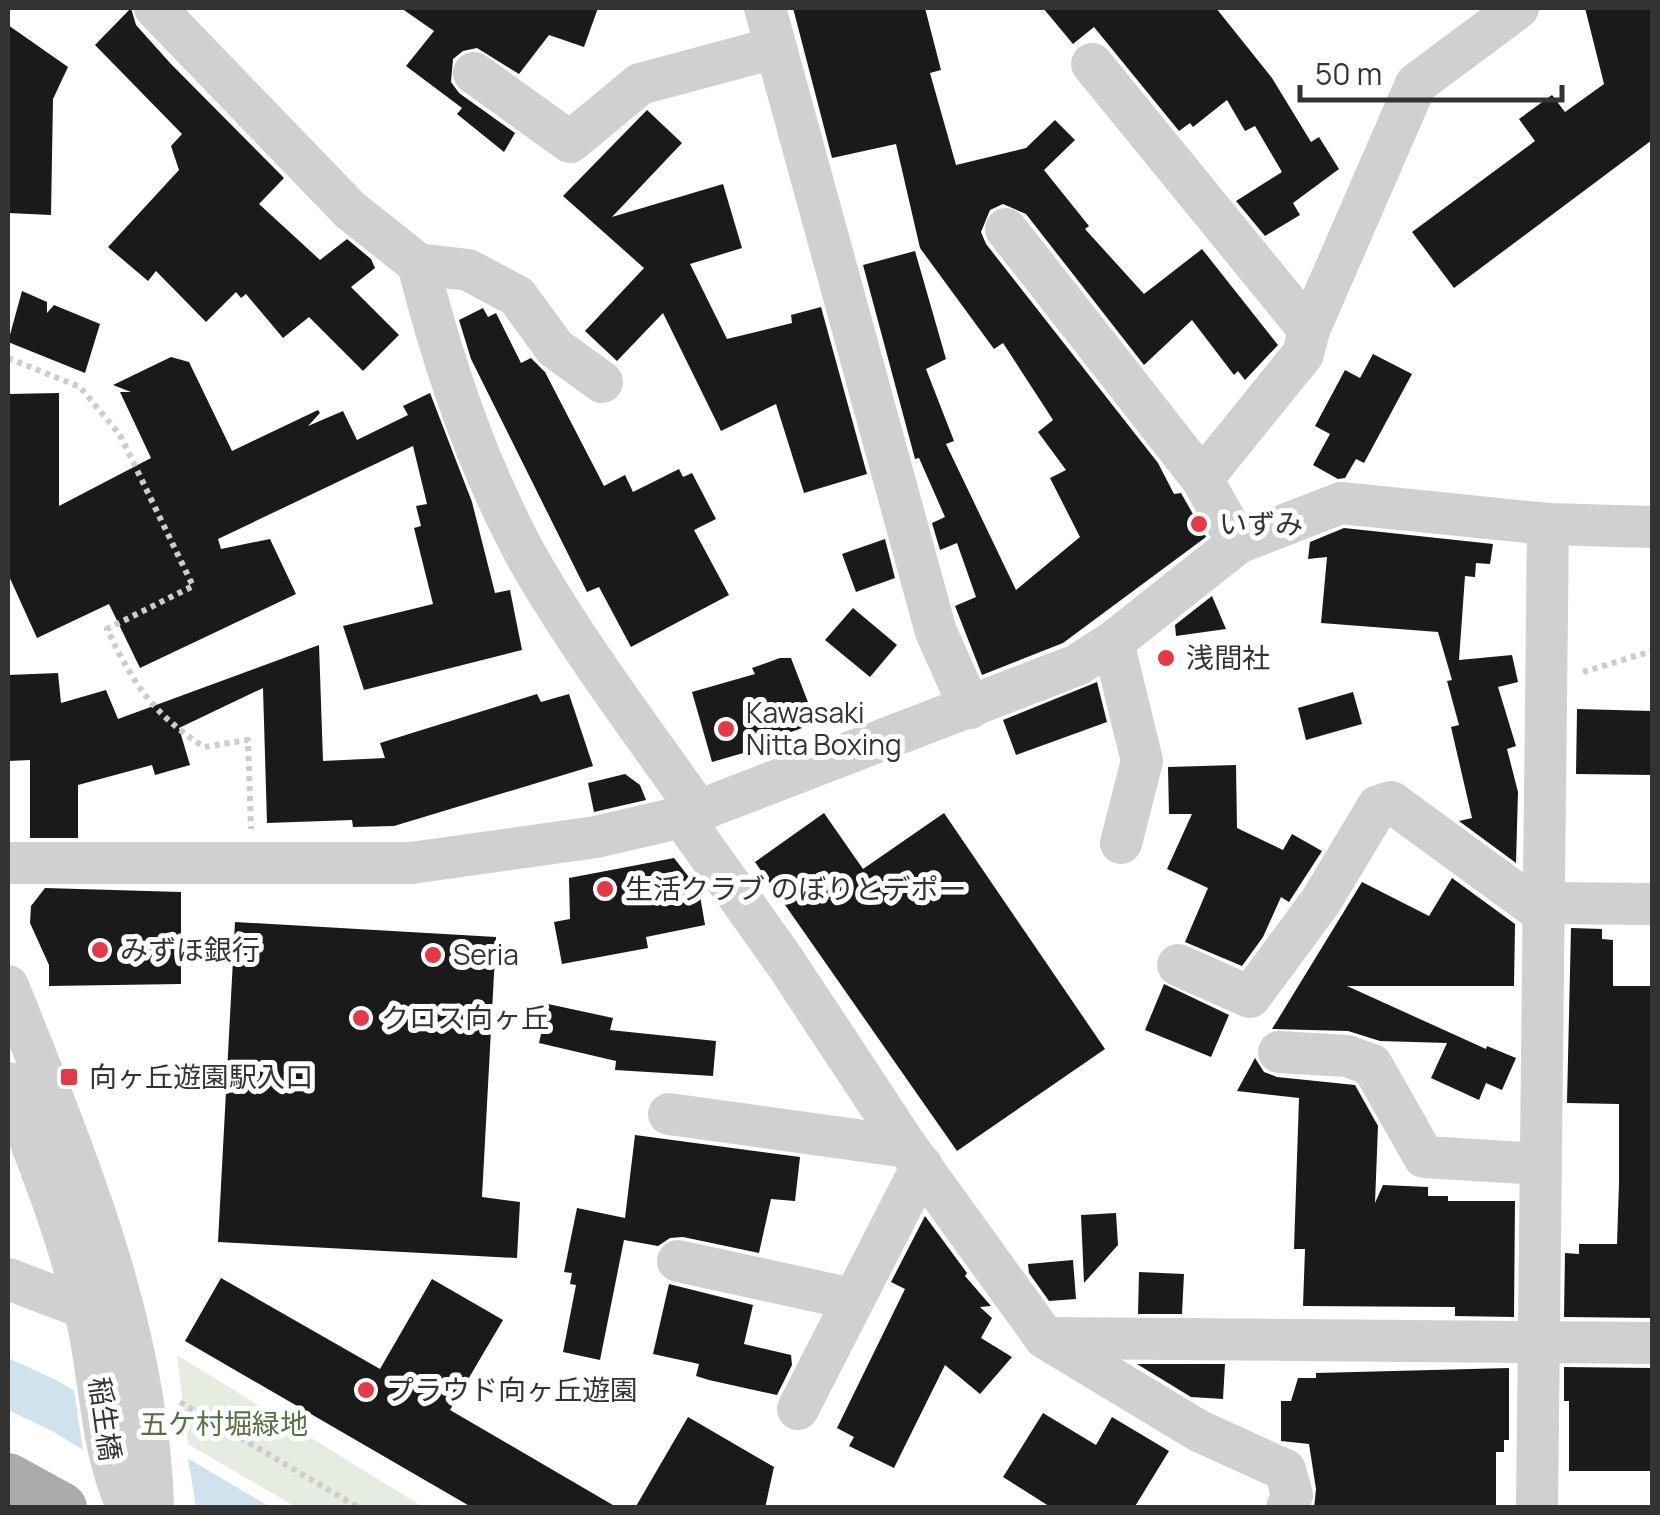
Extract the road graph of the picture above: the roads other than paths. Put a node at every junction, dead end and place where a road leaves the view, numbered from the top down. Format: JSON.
{"nodes":[{"id":1,"x":155,"y":8,"type":"edge"},
{"id":2,"x":1518,"y":8,"type":"edge"},
{"id":3,"x":770,"y":28,"type":"edge"},
{"id":4,"x":1092,"y":64,"type":"dead end"},
{"id":5,"x":474,"y":73,"type":"dead end"},
{"id":6,"x":1006,"y":228,"type":"dead end"},
{"id":7,"x":418,"y":264,"type":"junction"},
{"id":8,"x":1308,"y":330,"type":"junction"},
{"id":9,"x":602,"y":382,"type":"dead end"},
{"id":10,"x":1202,"y":478,"type":"junction"},
{"id":11,"x":1548,"y":524,"type":"junction"},
{"id":12,"x":1652,"y":527,"type":"edge"},
{"id":13,"x":1238,"y":543,"type":"junction"},
{"id":14,"x":1114,"y":642,"type":"junction"},
{"id":15,"x":970,"y":708,"type":"junction"},
{"id":16,"x":690,"y":814,"type":"junction"},
{"id":17,"x":1121,"y":843,"type":"dead end"},
{"id":18,"x":8,"y":864,"type":"edge"},
{"id":19,"x":1652,"y":904,"type":"edge"},
{"id":20,"x":1543,"y":908,"type":"junction"},
{"id":21,"x":1178,"y":964,"type":"dead end"},
{"id":22,"x":8,"y":986,"type":"edge"},
{"id":23,"x":1280,"y":1052,"type":"dead end"},
{"id":24,"x":8,"y":1083,"type":"edge"},
{"id":25,"x":669,"y":1114,"type":"dead end"},
{"id":26,"x":915,"y":1157,"type":"junction"},
{"id":27,"x":1541,"y":1164,"type":"junction"},
{"id":28,"x":678,"y":1261,"type":"dead end"},
{"id":29,"x":8,"y":1279,"type":"edge"},
{"id":30,"x":852,"y":1299,"type":"junction"},
{"id":31,"x":85,"y":1308,"type":"junction"},
{"id":32,"x":1045,"y":1338,"type":"junction"},
{"id":33,"x":1540,"y":1342,"type":"junction"},
{"id":34,"x":1652,"y":1343,"type":"edge"},
{"id":35,"x":798,"y":1408,"type":"dead end"},
{"id":36,"x":8,"y":1479,"type":"edge"},
{"id":37,"x":136,"y":1498,"type":"edge"},
{"id":38,"x":61,"y":1508,"type":"edge"},
{"id":39,"x":1287,"y":1508,"type":"edge"},
{"id":40,"x":1537,"y":1508,"type":"edge"}],
"edges":[{"from":1,"to":7,"type":"street"},
{"from":2,"to":8,"type":"street"},
{"from":3,"to":5,"type":"street"},
{"from":3,"to":15,"type":"street"},
{"from":4,"to":8,"type":"street"},
{"from":6,"to":10,"type":"street"},
{"from":7,"to":9,"type":"street"},
{"from":7,"to":16,"type":"street"},
{"from":8,"to":10,"type":"street"},
{"from":10,"to":13,"type":"street"},
{"from":11,"to":12,"type":"street"},
{"from":11,"to":13,"type":"street"},
{"from":11,"to":20,"type":"street"},
{"from":13,"to":14,"type":"street"},
{"from":14,"to":15,"type":"street"},
{"from":14,"to":17,"type":"street"},
{"from":15,"to":16,"type":"street"},
{"from":16,"to":18,"type":"street"},
{"from":16,"to":26,"type":"street"},
{"from":19,"to":20,"type":"street"},
{"from":20,"to":21,"type":"street"},
{"from":20,"to":27,"type":"street"},
{"from":22,"to":37,"type":"street","name":"稲生橋"},
{"from":23,"to":27,"type":"street"},
{"from":24,"to":31,"type":"street","name":"稲生橋"},
{"from":25,"to":26,"type":"street"},
{"from":26,"to":30,"type":"street"},
{"from":26,"to":32,"type":"street"},
{"from":27,"to":33,"type":"street"},
{"from":28,"to":30,"type":"street"},
{"from":29,"to":31,"type":"street"},
{"from":30,"to":35,"type":"street"},
{"from":31,"to":37,"type":"street","name":"稲生橋"},
{"from":32,"to":33,"type":"street"},
{"from":32,"to":39,"type":"street"},
{"from":33,"to":34,"type":"street"},
{"from":33,"to":40,"type":"street"},
{"from":36,"to":38,"type":"main road"}]}
